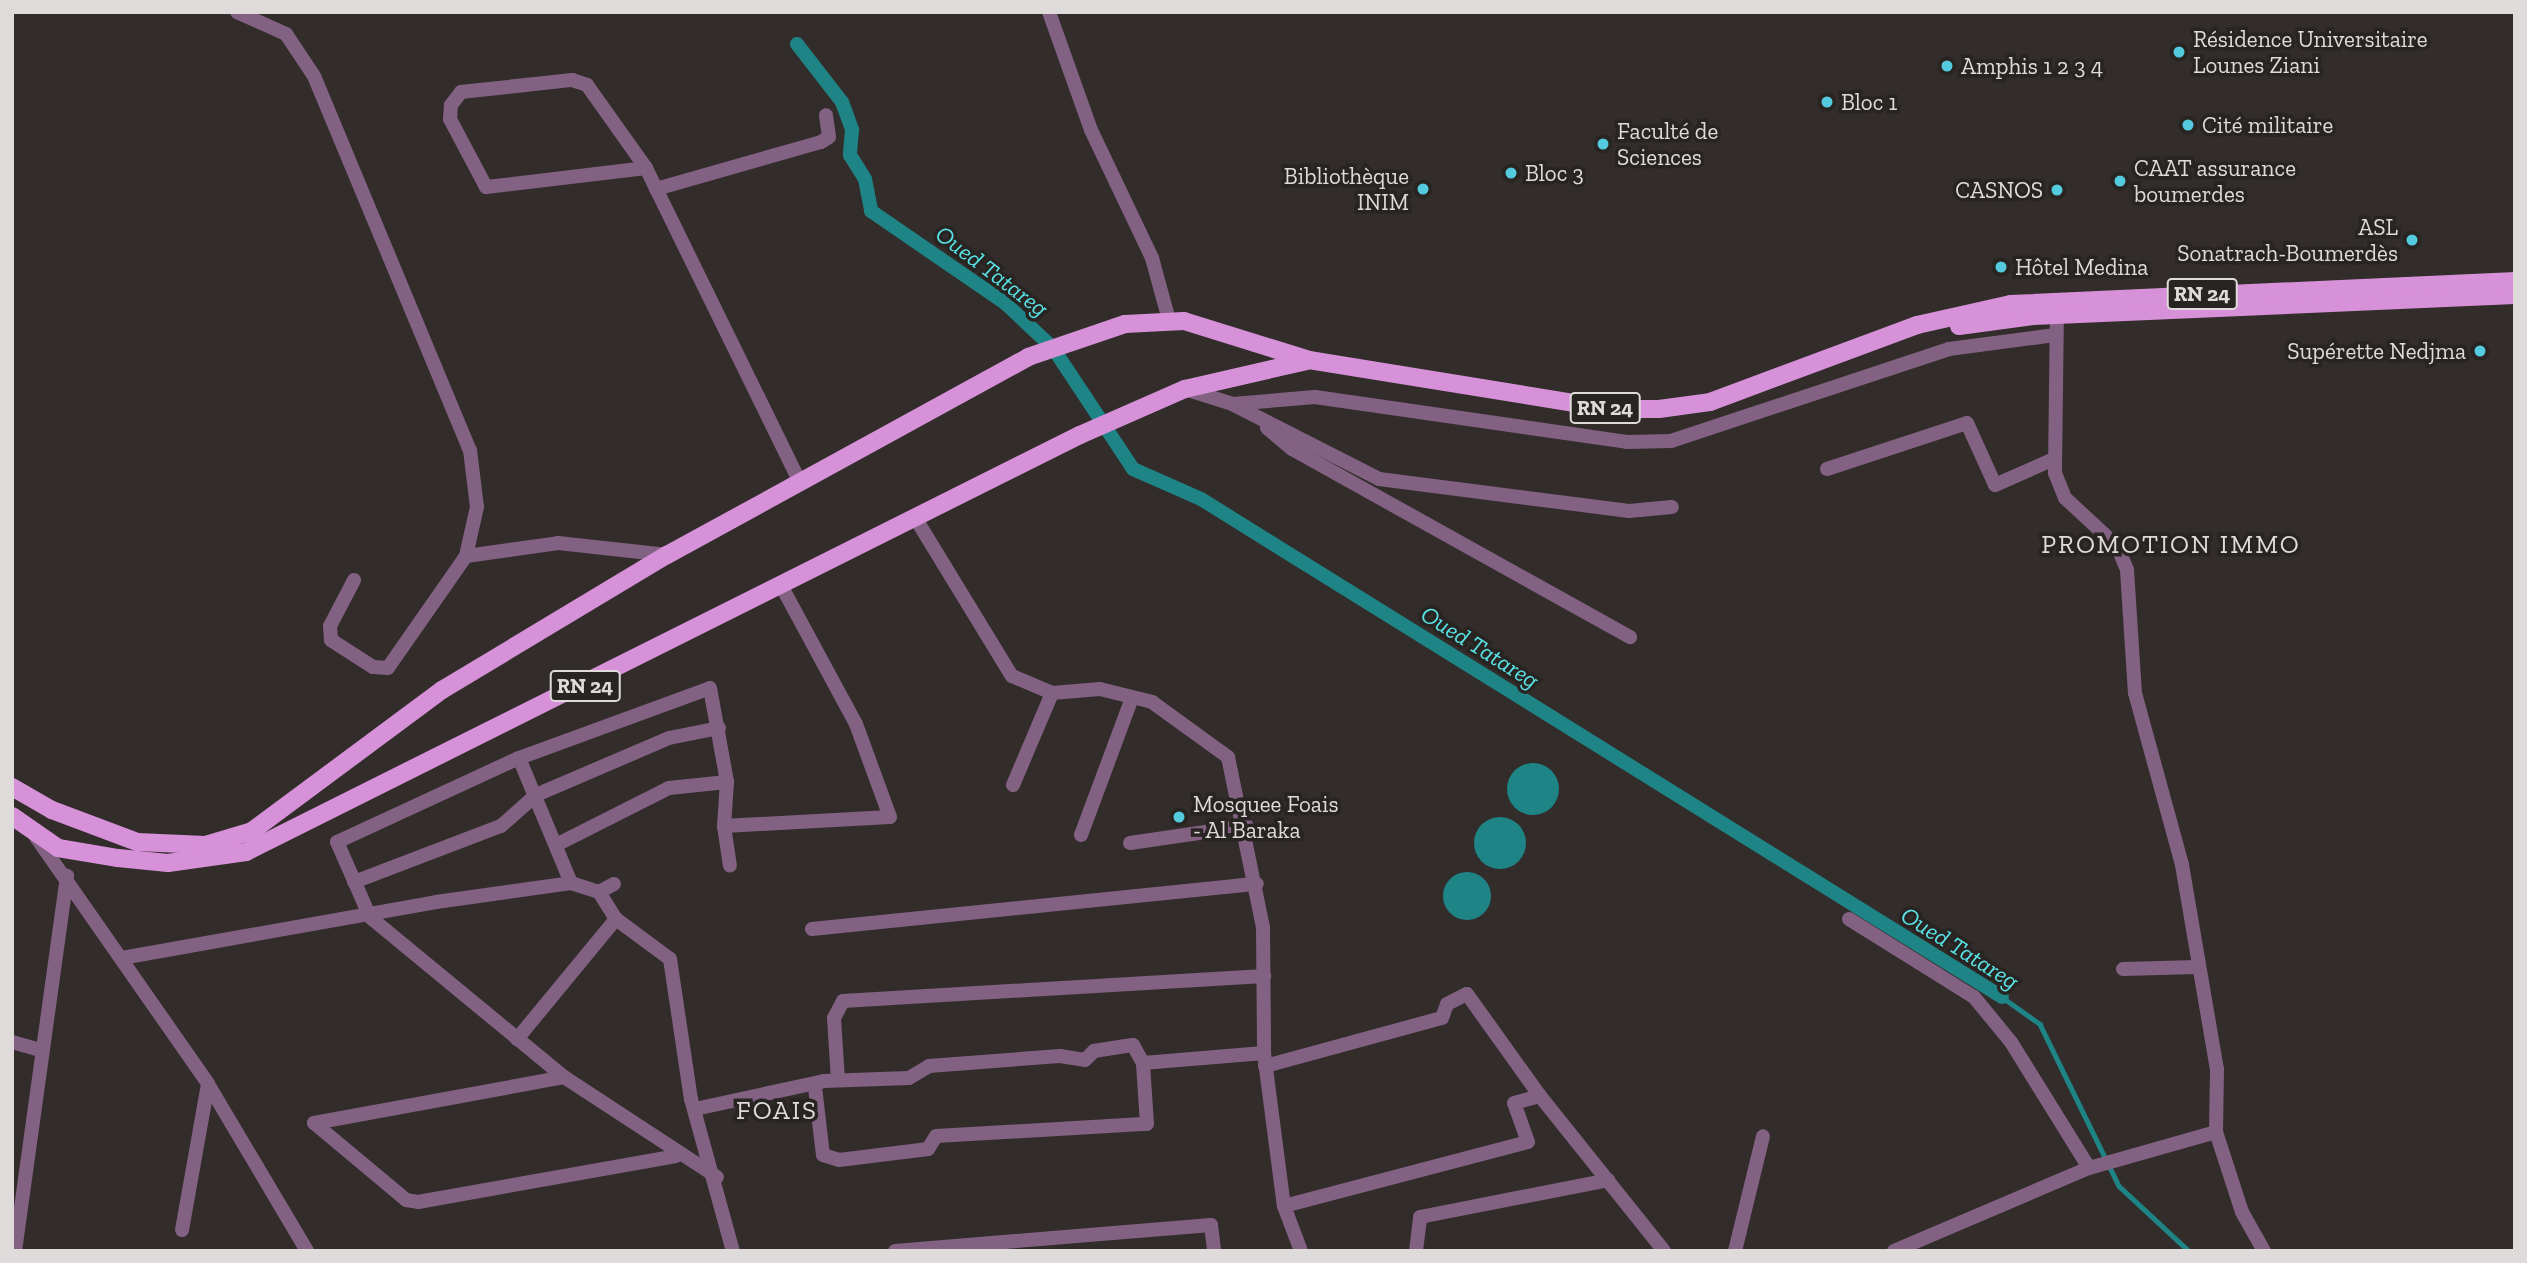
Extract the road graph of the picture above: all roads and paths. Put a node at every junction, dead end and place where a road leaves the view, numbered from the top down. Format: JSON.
{"nodes":[{"id":1,"x":237,"y":12,"type":"edge"},
{"id":2,"x":1049,"y":12,"type":"edge"},
{"id":3,"x":826,"y":115,"type":"dead end"},
{"id":4,"x":646,"y":168,"type":"junction"},
{"id":5,"x":656,"y":188,"type":"junction"},
{"id":6,"x":2515,"y":281,"type":"edge"},
{"id":7,"x":2515,"y":295,"type":"edge"},
{"id":8,"x":2057,"y":308,"type":"junction"},
{"id":9,"x":1169,"y":320,"type":"junction"},
{"id":10,"x":2056,"y":335,"type":"junction"},
{"id":11,"x":1309,"y":360,"type":"junction"},
{"id":12,"x":1185,"y":388,"type":"junction"},
{"id":13,"x":1233,"y":404,"type":"junction"},
{"id":14,"x":1260,"y":419,"type":"junction"},
{"id":15,"x":2054,"y":459,"type":"junction"},
{"id":16,"x":1827,"y":469,"type":"dead end"},
{"id":17,"x":800,"y":482,"type":"junction"},
{"id":18,"x":1672,"y":507,"type":"dead end"},
{"id":19,"x":915,"y":519,"type":"junction"},
{"id":20,"x":667,"y":555,"type":"junction"},
{"id":21,"x":466,"y":556,"type":"junction"},
{"id":22,"x":354,"y":580,"type":"dead end"},
{"id":23,"x":782,"y":587,"type":"junction"},
{"id":24,"x":1630,"y":637,"type":"dead end"},
{"id":25,"x":1052,"y":693,"type":"junction"},
{"id":26,"x":1132,"y":698,"type":"junction"},
{"id":27,"x":719,"y":728,"type":"junction"},
{"id":28,"x":519,"y":758,"type":"junction"},
{"id":29,"x":727,"y":782,"type":"junction"},
{"id":30,"x":1013,"y":785,"type":"dead end"},
{"id":31,"x":12,"y":787,"type":"edge"},
{"id":32,"x":536,"y":795,"type":"junction"},
{"id":33,"x":52,"y":810,"type":"junction"},
{"id":34,"x":12,"y":816,"type":"edge"},
{"id":35,"x":79,"y":822,"type":"junction"},
{"id":36,"x":724,"y":826,"type":"junction"},
{"id":37,"x":1247,"y":827,"type":"junction"},
{"id":38,"x":1081,"y":835,"type":"dead end"},
{"id":39,"x":36,"y":837,"type":"junction"},
{"id":40,"x":1130,"y":843,"type":"dead end"},
{"id":41,"x":556,"y":845,"type":"junction"},
{"id":42,"x":70,"y":851,"type":"junction"},
{"id":43,"x":730,"y":866,"type":"dead end"},
{"id":44,"x":67,"y":876,"type":"junction"},
{"id":45,"x":354,"y":882,"type":"junction"},
{"id":46,"x":571,"y":883,"type":"junction"},
{"id":47,"x":614,"y":884,"type":"dead end"},
{"id":48,"x":1257,"y":884,"type":"junction"},
{"id":49,"x":599,"y":892,"type":"junction"},
{"id":50,"x":370,"y":917,"type":"junction"},
{"id":51,"x":615,"y":919,"type":"junction"},
{"id":52,"x":1849,"y":919,"type":"dead end"},
{"id":53,"x":812,"y":929,"type":"dead end"},
{"id":54,"x":122,"y":958,"type":"junction"},
{"id":55,"x":2197,"y":967,"type":"junction"},
{"id":56,"x":2123,"y":969,"type":"dead end"},
{"id":57,"x":1264,"y":976,"type":"junction"},
{"id":58,"x":517,"y":1039,"type":"junction"},
{"id":59,"x":12,"y":1042,"type":"edge"},
{"id":60,"x":43,"y":1051,"type":"junction"},
{"id":61,"x":1264,"y":1059,"type":"junction"},
{"id":62,"x":1143,"y":1063,"type":"junction"},
{"id":63,"x":564,"y":1077,"type":"junction"},
{"id":64,"x":838,"y":1080,"type":"junction"},
{"id":65,"x":208,"y":1084,"type":"junction"},
{"id":66,"x":815,"y":1087,"type":"junction"},
{"id":67,"x":1540,"y":1096,"type":"junction"},
{"id":68,"x":695,"y":1109,"type":"junction"},
{"id":69,"x":2217,"y":1132,"type":"junction"},
{"id":70,"x":1763,"y":1136,"type":"dead end"},
{"id":71,"x":676,"y":1156,"type":"junction"},
{"id":72,"x":2089,"y":1168,"type":"junction"},
{"id":73,"x":717,"y":1177,"type":"junction"},
{"id":74,"x":1608,"y":1180,"type":"junction"},
{"id":75,"x":1283,"y":1206,"type":"junction"},
{"id":76,"x":183,"y":1230,"type":"dead end"},
{"id":77,"x":960,"y":1248,"type":"edge"},
{"id":78,"x":15,"y":1251,"type":"edge"},
{"id":79,"x":307,"y":1251,"type":"edge"},
{"id":80,"x":733,"y":1251,"type":"edge"},
{"id":81,"x":895,"y":1251,"type":"edge"},
{"id":82,"x":1214,"y":1251,"type":"edge"},
{"id":83,"x":1301,"y":1251,"type":"edge"},
{"id":84,"x":1416,"y":1251,"type":"edge"},
{"id":85,"x":1664,"y":1251,"type":"edge"},
{"id":86,"x":1735,"y":1251,"type":"edge"},
{"id":87,"x":1894,"y":1251,"type":"edge"},
{"id":88,"x":2264,"y":1251,"type":"edge"}],
"edges":[{"from":1,"to":21,"type":"street"},
{"from":2,"to":9,"type":"street"},
{"from":3,"to":5,"type":"street"},
{"from":4,"to":4,"type":"street"},
{"from":4,"to":5,"type":"street"},
{"from":5,"to":17,"type":"street"},
{"from":6,"to":8,"type":"main road","number":"RN 24"},
{"from":7,"to":8,"type":"main road","number":"RN 24"},
{"from":8,"to":10,"type":"street"},
{"from":8,"to":11,"type":"main road","number":"RN 24"},
{"from":9,"to":11,"type":"main road","number":"RN 24"},
{"from":9,"to":17,"type":"main road","number":"RN 24"},
{"from":10,"to":13,"type":"street"},
{"from":10,"to":15,"type":"street"},
{"from":11,"to":12,"type":"main road","number":"RN 24"},
{"from":12,"to":13,"type":"street"},
{"from":12,"to":19,"type":"main road","number":"RN 24"},
{"from":13,"to":14,"type":"street"},
{"from":14,"to":18,"type":"street"},
{"from":14,"to":24,"type":"street"},
{"from":15,"to":16,"type":"street"},
{"from":15,"to":55,"type":"street"},
{"from":17,"to":20,"type":"main road","number":"RN 24"},
{"from":19,"to":23,"type":"main road","number":"RN 24"},
{"from":19,"to":25,"type":"street"},
{"from":20,"to":21,"type":"street"},
{"from":20,"to":35,"type":"main road","number":"RN 24"},
{"from":21,"to":22,"type":"street"},
{"from":23,"to":36,"type":"street"},
{"from":23,"to":42,"type":"main road","number":"RN 24"},
{"from":25,"to":26,"type":"street"},
{"from":25,"to":30,"type":"street"},
{"from":26,"to":37,"type":"street"},
{"from":26,"to":38,"type":"street"},
{"from":27,"to":28,"type":"street"},
{"from":27,"to":29,"type":"street"},
{"from":27,"to":32,"type":"street"},
{"from":28,"to":32,"type":"street"},
{"from":28,"to":45,"type":"street"},
{"from":29,"to":36,"type":"street"},
{"from":29,"to":41,"type":"street"},
{"from":31,"to":33,"type":"main road","number":"RN 24"},
{"from":32,"to":41,"type":"street"},
{"from":32,"to":45,"type":"street"},
{"from":33,"to":35,"type":"main road","number":"RN 24"},
{"from":33,"to":39,"type":"main road"},
{"from":34,"to":39,"type":"main road","number":"RN 24"},
{"from":35,"to":42,"type":"main road"},
{"from":36,"to":43,"type":"street"},
{"from":37,"to":40,"type":"street"},
{"from":37,"to":48,"type":"street"},
{"from":39,"to":42,"type":"main road","number":"RN 24"},
{"from":39,"to":44,"type":"street"},
{"from":41,"to":46,"type":"street"},
{"from":44,"to":54,"type":"street"},
{"from":44,"to":60,"type":"street"},
{"from":45,"to":50,"type":"street"},
{"from":46,"to":49,"type":"street"},
{"from":46,"to":50,"type":"street"},
{"from":47,"to":49,"type":"street"},
{"from":48,"to":53,"type":"street"},
{"from":48,"to":57,"type":"street"},
{"from":49,"to":51,"type":"street"},
{"from":50,"to":54,"type":"street"},
{"from":50,"to":58,"type":"street"},
{"from":51,"to":58,"type":"street"},
{"from":51,"to":68,"type":"street"},
{"from":52,"to":72,"type":"street"},
{"from":54,"to":65,"type":"street"},
{"from":55,"to":56,"type":"street"},
{"from":55,"to":69,"type":"street"},
{"from":57,"to":61,"type":"street"},
{"from":57,"to":64,"type":"street"},
{"from":58,"to":63,"type":"street"},
{"from":59,"to":60,"type":"street"},
{"from":60,"to":78,"type":"street"},
{"from":61,"to":62,"type":"street"},
{"from":61,"to":67,"type":"street"},
{"from":61,"to":75,"type":"street"},
{"from":62,"to":64,"type":"street"},
{"from":62,"to":66,"type":"street"},
{"from":63,"to":71,"type":"street"},
{"from":63,"to":71,"type":"street"},
{"from":64,"to":66,"type":"street"},
{"from":65,"to":76,"type":"street"},
{"from":65,"to":79,"type":"street"},
{"from":66,"to":68,"type":"street"},
{"from":67,"to":74,"type":"street"},
{"from":67,"to":75,"type":"street"},
{"from":68,"to":73,"type":"street"},
{"from":69,"to":72,"type":"street"},
{"from":69,"to":88,"type":"street"},
{"from":70,"to":86,"type":"street"},
{"from":71,"to":73,"type":"street"},
{"from":72,"to":87,"type":"street"},
{"from":73,"to":80,"type":"street"},
{"from":74,"to":84,"type":"street"},
{"from":74,"to":85,"type":"street"},
{"from":75,"to":83,"type":"street"},
{"from":77,"to":81,"type":"street"},
{"from":77,"to":82,"type":"street"}]}
